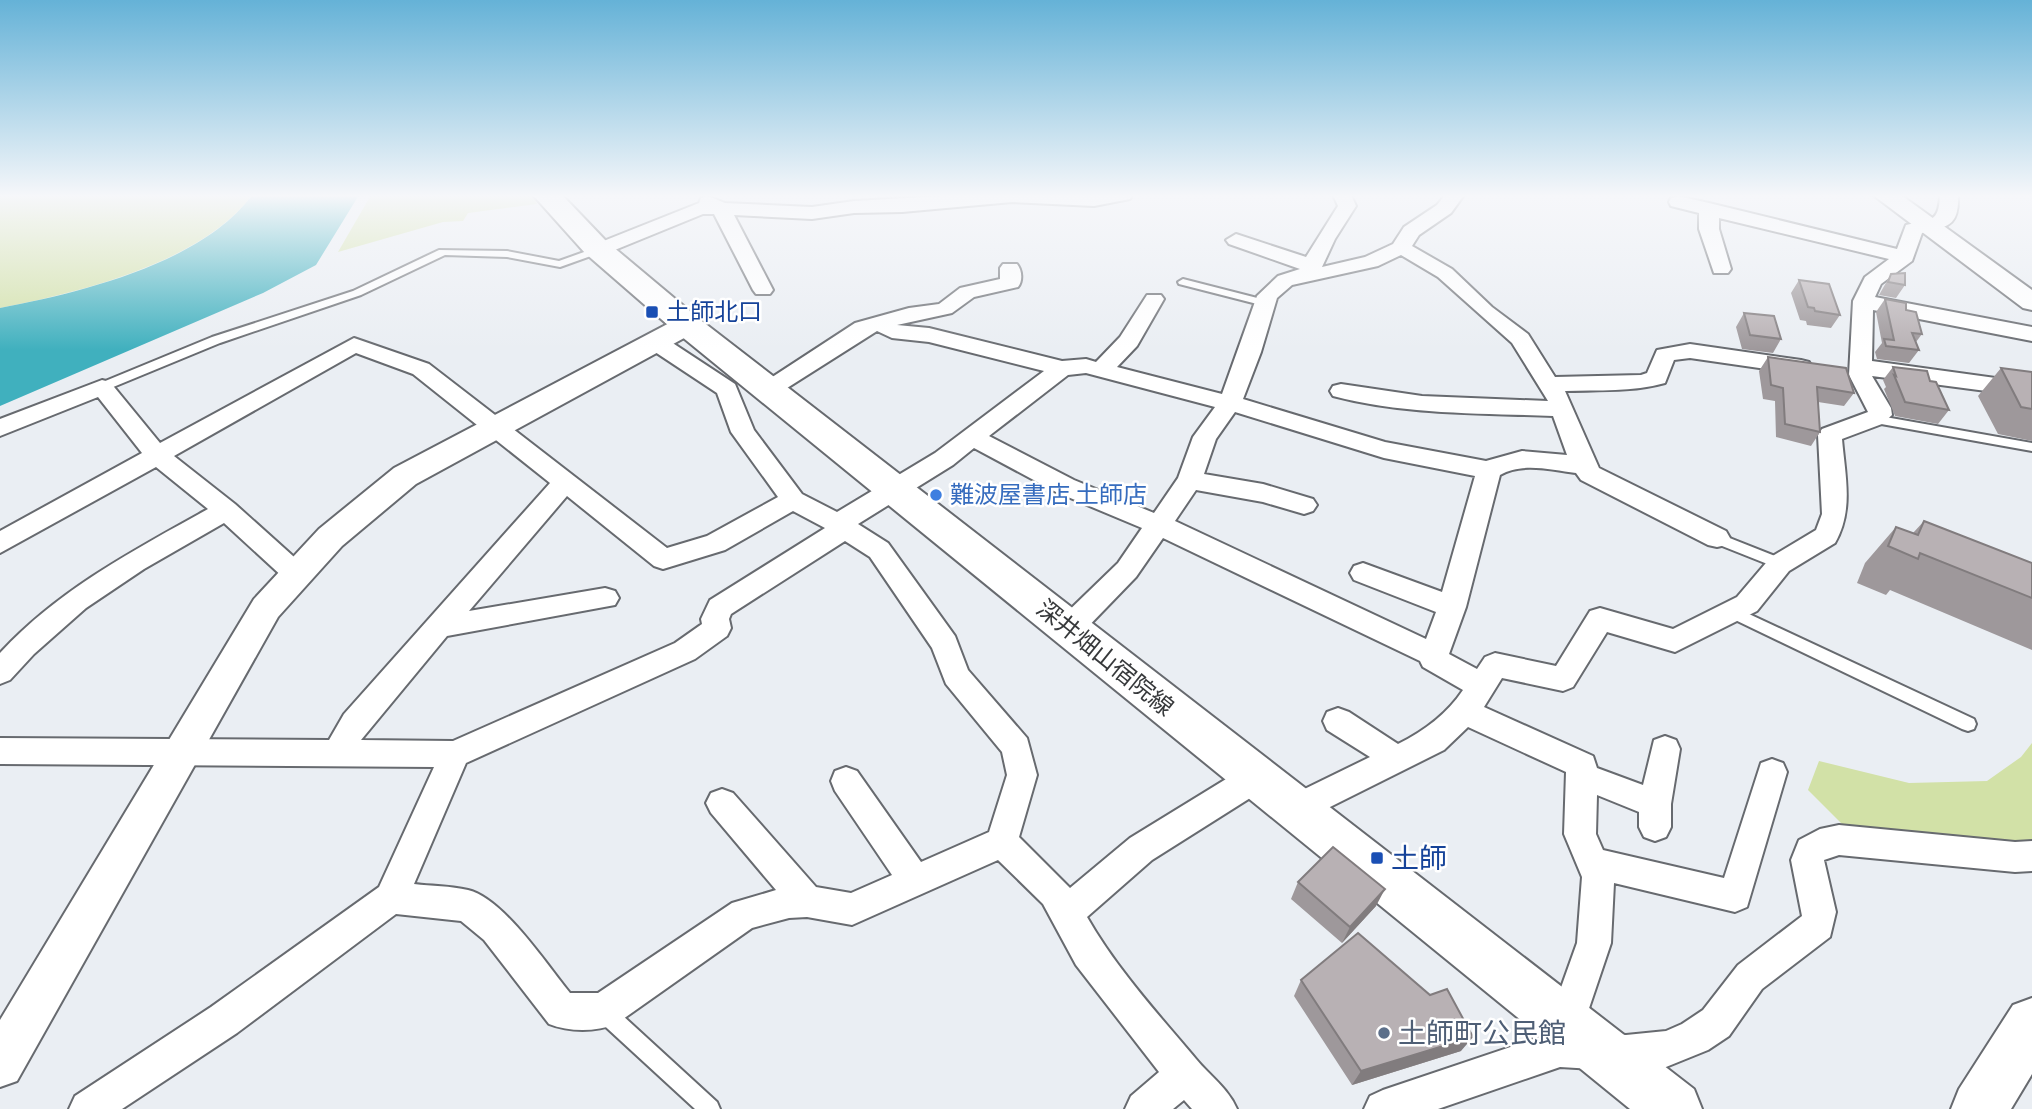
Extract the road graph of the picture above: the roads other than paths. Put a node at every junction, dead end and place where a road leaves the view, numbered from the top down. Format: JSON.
{"nodes":[{"id":1,"x":595,"y":247,"type":"edge"},
{"id":2,"x":606,"y":247,"type":"edge"},
{"id":3,"x":741,"y":247,"type":"edge"},
{"id":4,"x":1252,"y":247,"type":"edge"},
{"id":5,"x":1321,"y":247,"type":"edge"},
{"id":6,"x":1714,"y":247,"type":"edge"},
{"id":7,"x":1863,"y":247,"type":"edge"},
{"id":8,"x":1908,"y":247,"type":"edge"},
{"id":9,"x":1956,"y":247,"type":"edge"},
{"id":10,"x":1401,"y":248,"type":"joint"},
{"id":11,"x":598,"y":250,"type":"junction"},
{"id":12,"x":1905,"y":257,"type":"junction"},
{"id":13,"x":1010,"y":268,"type":"dead end"},
{"id":14,"x":1721,"y":269,"type":"dead end"},
{"id":15,"x":1310,"y":271,"type":"junction"},
{"id":16,"x":1183,"y":282,"type":"dead end"},
{"id":17,"x":763,"y":290,"type":"dead end"},
{"id":18,"x":1154,"y":299,"type":"dead end"},
{"id":19,"x":1863,"y":302,"type":"junction"},
{"id":20,"x":2032,"y":302,"type":"edge"},
{"id":21,"x":1265,"y":303,"type":"junction"},
{"id":22,"x":878,"y":323,"type":"junction"},
{"id":23,"x":672,"y":334,"type":"junction"},
{"id":24,"x":2032,"y":334,"type":"edge"},
{"id":25,"x":1062,"y":368,"type":"junction"},
{"id":26,"x":1101,"y":370,"type":"junction"},
{"id":27,"x":1860,"y":371,"type":"junction"},
{"id":28,"x":1548,"y":384,"type":"junction"},
{"id":29,"x":102,"y":387,"type":"junction"},
{"id":30,"x":768,"y":390,"type":"junction"},
{"id":31,"x":2032,"y":390,"type":"edge"},
{"id":32,"x":1340,"y":391,"type":"dead end"},
{"id":33,"x":1230,"y":403,"type":"junction"},
{"id":34,"x":1562,"y":409,"type":"junction"},
{"id":35,"x":1874,"y":419,"type":"junction"},
{"id":36,"x":495,"y":426,"type":"junction"},
{"id":37,"x":0,"y":428,"type":"edge"},
{"id":38,"x":972,"y":437,"type":"junction"},
{"id":39,"x":2032,"y":447,"type":"edge"},
{"id":40,"x":156,"y":454,"type":"junction"},
{"id":41,"x":1583,"y":465,"type":"junction"},
{"id":42,"x":1489,"y":470,"type":"junction"},
{"id":43,"x":1191,"y":480,"type":"junction"},
{"id":44,"x":565,"y":482,"type":"junction"},
{"id":45,"x":894,"y":491,"type":"junction"},
{"id":46,"x":793,"y":500,"type":"junction"},
{"id":47,"x":1304,"y":506,"type":"dead end"},
{"id":48,"x":226,"y":510,"type":"junction"},
{"id":49,"x":1159,"y":524,"type":"junction"},
{"id":50,"x":842,"y":526,"type":"junction"},
{"id":51,"x":1717,"y":538,"type":"joint"},
{"id":52,"x":0,"y":543,"type":"edge"},
{"id":53,"x":1780,"y":564,"type":"junction"},
{"id":54,"x":294,"y":572,"type":"junction"},
{"id":55,"x":1363,"y":573,"type":"dead end"},
{"id":56,"x":605,"y":598,"type":"dead end"},
{"id":57,"x":1452,"y":607,"type":"junction"},
{"id":58,"x":1734,"y":613,"type":"junction"},
{"id":59,"x":438,"y":627,"type":"junction"},
{"id":60,"x":1068,"y":629,"type":"junction"},
{"id":61,"x":1434,"y":655,"type":"junction"},
{"id":62,"x":0,"y":672,"type":"edge"},
{"id":63,"x":1473,"y":699,"type":"junction"},
{"id":64,"x":1338,"y":721,"type":"dead end"},
{"id":65,"x":1968,"y":724,"type":"dead end"},
{"id":66,"x":1665,"y":749,"type":"dead end"},
{"id":67,"x":0,"y":751,"type":"edge"},
{"id":68,"x":180,"y":753,"type":"junction"},
{"id":69,"x":338,"y":753,"type":"junction"},
{"id":70,"x":455,"y":754,"type":"junction"},
{"id":71,"x":1397,"y":759,"type":"junction"},
{"id":72,"x":1772,"y":772,"type":"dead end"},
{"id":73,"x":1581,"y":775,"type":"junction"},
{"id":74,"x":1255,"y":778,"type":"junction"},
{"id":75,"x":846,"y":781,"type":"dead end"},
{"id":76,"x":722,"y":803,"type":"dead end"},
{"id":77,"x":1295,"y":809,"type":"junction"},
{"id":78,"x":1002,"y":842,"type":"junction"},
{"id":79,"x":2032,"y":856,"type":"edge"},
{"id":80,"x":1592,"y":863,"type":"junction"},
{"id":81,"x":915,"y":881,"type":"junction"},
{"id":82,"x":391,"y":898,"type":"junction"},
{"id":83,"x":807,"y":901,"type":"junction"},
{"id":84,"x":1066,"y":913,"type":"junction"},
{"id":85,"x":603,"y":1011,"type":"junction"},
{"id":86,"x":1566,"y":1024,"type":"junction"},
{"id":87,"x":2032,"y":1024,"type":"edge"},
{"id":88,"x":1604,"y":1052,"type":"junction"},
{"id":89,"x":0,"y":1065,"type":"edge"},
{"id":90,"x":1185,"y":1074,"type":"junction"},
{"id":91,"x":88,"y":1109,"type":"edge"},
{"id":92,"x":710,"y":1109,"type":"edge"},
{"id":93,"x":1144,"y":1109,"type":"edge"},
{"id":94,"x":1218,"y":1109,"type":"edge"},
{"id":95,"x":1383,"y":1109,"type":"edge"},
{"id":96,"x":1674,"y":1109,"type":"edge"},
{"id":97,"x":1979,"y":1109,"type":"edge"}],
"edges":[{"from":1,"to":11,"type":"main road","name":"深井畑山宿院線"},
{"from":2,"to":11,"type":"street"},
{"from":3,"to":17,"type":"street"},
{"from":4,"to":15,"type":"street"},
{"from":5,"to":15,"type":"street"},
{"from":6,"to":14,"type":"street"},
{"from":7,"to":12,"type":"street"},
{"from":8,"to":12,"type":"street"},
{"from":9,"to":20,"type":"street"},
{"from":10,"to":15,"type":"street"},
{"from":10,"to":28,"type":"street"},
{"from":11,"to":23,"type":"main road","name":"深井畑山宿院線"},
{"from":11,"to":29,"type":"lane"},
{"from":12,"to":19,"type":"street"},
{"from":13,"to":22,"type":"street"},
{"from":15,"to":21,"type":"street"},
{"from":16,"to":21,"type":"lane"},
{"from":18,"to":26,"type":"street"},
{"from":19,"to":24,"type":"street"},
{"from":19,"to":27,"type":"street"},
{"from":21,"to":33,"type":"street"},
{"from":22,"to":25,"type":"street"},
{"from":22,"to":30,"type":"street"},
{"from":23,"to":30,"type":"main road","name":"深井畑山宿院線"},
{"from":23,"to":36,"type":"street"},
{"from":23,"to":46,"type":"street"},
{"from":25,"to":26,"type":"street"},
{"from":25,"to":38,"type":"street"},
{"from":26,"to":33,"type":"street"},
{"from":27,"to":28,"type":"street"},
{"from":27,"to":31,"type":"street"},
{"from":27,"to":35,"type":"street"},
{"from":28,"to":34,"type":"street"},
{"from":29,"to":37,"type":"street"},
{"from":29,"to":40,"type":"street"},
{"from":30,"to":45,"type":"main road","name":"深井畑山宿院線"},
{"from":32,"to":34,"type":"street"},
{"from":33,"to":42,"type":"street"},
{"from":33,"to":43,"type":"street"},
{"from":34,"to":41,"type":"street"},
{"from":35,"to":39,"type":"lane"},
{"from":35,"to":53,"type":"street"},
{"from":36,"to":40,"type":"street"},
{"from":36,"to":44,"type":"street"},
{"from":36,"to":54,"type":"street"},
{"from":38,"to":45,"type":"street"},
{"from":38,"to":49,"type":"street"},
{"from":40,"to":48,"type":"street"},
{"from":40,"to":52,"type":"street"},
{"from":41,"to":42,"type":"street"},
{"from":41,"to":51,"type":"street"},
{"from":42,"to":57,"type":"street"},
{"from":43,"to":47,"type":"street"},
{"from":43,"to":49,"type":"street"},
{"from":44,"to":46,"type":"street"},
{"from":44,"to":59,"type":"street"},
{"from":45,"to":50,"type":"street"},
{"from":45,"to":60,"type":"main road","name":"深井畑山宿院線"},
{"from":46,"to":50,"type":"street"},
{"from":48,"to":54,"type":"street"},
{"from":48,"to":62,"type":"street"},
{"from":49,"to":60,"type":"street"},
{"from":49,"to":61,"type":"street"},
{"from":50,"to":70,"type":"street"},
{"from":50,"to":78,"type":"street"},
{"from":51,"to":53,"type":"lane"},
{"from":53,"to":58,"type":"street"},
{"from":54,"to":68,"type":"street"},
{"from":55,"to":57,"type":"street"},
{"from":56,"to":59,"type":"street"},
{"from":57,"to":61,"type":"street"},
{"from":58,"to":63,"type":"street"},
{"from":58,"to":65,"type":"lane"},
{"from":59,"to":69,"type":"street"},
{"from":60,"to":74,"type":"main road","name":"深井畑山宿院線"},
{"from":61,"to":63,"type":"street"},
{"from":63,"to":71,"type":"street"},
{"from":63,"to":73,"type":"street"},
{"from":64,"to":71,"type":"street"},
{"from":66,"to":73,"type":"street"},
{"from":67,"to":68,"type":"street"},
{"from":68,"to":69,"type":"street"},
{"from":68,"to":89,"type":"street"},
{"from":69,"to":70,"type":"street"},
{"from":70,"to":82,"type":"street"},
{"from":71,"to":77,"type":"street"},
{"from":72,"to":80,"type":"street"},
{"from":73,"to":80,"type":"street"},
{"from":74,"to":77,"type":"main road","name":"深井畑山宿院線"},
{"from":74,"to":84,"type":"street"},
{"from":75,"to":81,"type":"street"},
{"from":76,"to":83,"type":"street"},
{"from":77,"to":86,"type":"main road","name":"深井畑山宿院線"},
{"from":78,"to":81,"type":"street"},
{"from":78,"to":84,"type":"street"},
{"from":79,"to":88,"type":"street"},
{"from":80,"to":86,"type":"street"},
{"from":81,"to":83,"type":"street"},
{"from":82,"to":85,"type":"street"},
{"from":82,"to":91,"type":"street"},
{"from":83,"to":85,"type":"street"},
{"from":84,"to":90,"type":"street"},
{"from":85,"to":92,"type":"lane"},
{"from":86,"to":88,"type":"main road","name":"深井畑山宿院線"},
{"from":87,"to":97,"type":"main road"},
{"from":88,"to":95,"type":"street"},
{"from":88,"to":96,"type":"main road","name":"深井畑山宿院線"},
{"from":90,"to":93,"type":"street"},
{"from":90,"to":94,"type":"street"}]}
